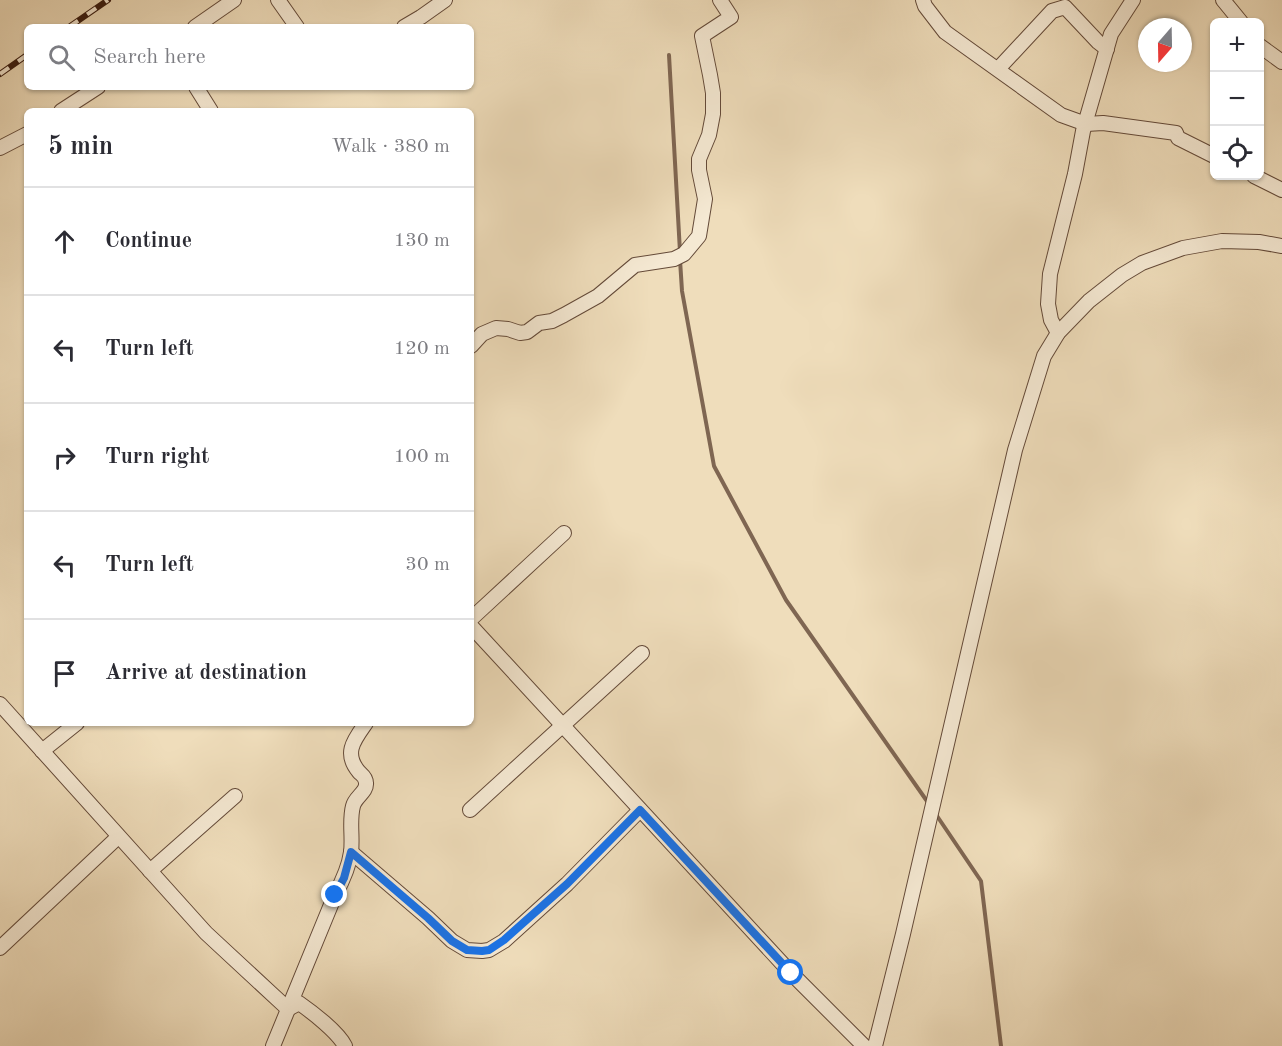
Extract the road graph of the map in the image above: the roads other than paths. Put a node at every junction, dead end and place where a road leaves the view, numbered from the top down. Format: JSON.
{"nodes":[{"id":1,"x":234,"y":0,"type":"edge"},
{"id":2,"x":278,"y":0,"type":"edge"},
{"id":3,"x":445,"y":0,"type":"edge"},
{"id":4,"x":720,"y":0,"type":"edge"},
{"id":5,"x":923,"y":0,"type":"edge"},
{"id":6,"x":1133,"y":0,"type":"edge"},
{"id":7,"x":1223,"y":0,"type":"edge"},
{"id":8,"x":1238,"y":18,"type":"edge"},
{"id":9,"x":199,"y":24,"type":"edge"},
{"id":10,"x":295,"y":24,"type":"edge"},
{"id":11,"x":410,"y":24,"type":"edge"},
{"id":12,"x":1264,"y":49,"type":"edge"},
{"id":13,"x":1107,"y":50,"type":"junction"},
{"id":14,"x":1282,"y":62,"type":"edge"},
{"id":15,"x":998,"y":69,"type":"junction"},
{"id":16,"x":93,"y":90,"type":"edge"},
{"id":17,"x":198,"y":90,"type":"edge"},
{"id":18,"x":66,"y":108,"type":"edge"},
{"id":19,"x":209,"y":108,"type":"edge"},
{"id":20,"x":1086,"y":124,"type":"junction"},
{"id":21,"x":24,"y":136,"type":"edge"},
{"id":22,"x":0,"y":148,"type":"edge"},
{"id":23,"x":1210,"y":154,"type":"edge"},
{"id":24,"x":1263,"y":180,"type":"edge"},
{"id":25,"x":1282,"y":189,"type":"edge"},
{"id":26,"x":1282,"y":246,"type":"edge"},
{"id":27,"x":1062,"y":329,"type":"junction"},
{"id":28,"x":474,"y":342,"type":"edge"},
{"id":29,"x":564,"y":533,"type":"dead end"},
{"id":30,"x":474,"y":616,"type":"edge"},
{"id":31,"x":474,"y":629,"type":"edge"},
{"id":32,"x":642,"y":654,"type":"dead end"},
{"id":33,"x":3,"y":712,"type":"edge"},
{"id":34,"x":73,"y":726,"type":"edge"},
{"id":35,"x":364,"y":726,"type":"edge"},
{"id":36,"x":563,"y":726,"type":"junction"},
{"id":37,"x":42,"y":751,"type":"junction"},
{"id":38,"x":235,"y":796,"type":"dead end"},
{"id":39,"x":470,"y":810,"type":"dead end"},
{"id":40,"x":640,"y":810,"type":"junction"},
{"id":41,"x":118,"y":837,"type":"junction"},
{"id":42,"x":351,"y":852,"type":"junction"},
{"id":43,"x":150,"y":871,"type":"junction"},
{"id":44,"x":0,"y":948,"type":"edge"},
{"id":45,"x":288,"y":1009,"type":"junction"},
{"id":46,"x":273,"y":1046,"type":"edge"},
{"id":47,"x":345,"y":1046,"type":"edge"},
{"id":48,"x":864,"y":1046,"type":"edge"},
{"id":49,"x":875,"y":1046,"type":"edge"}],
"edges":[{"from":1,"to":9,"type":"street"},
{"from":2,"to":10,"type":"street"},
{"from":3,"to":11,"type":"street"},
{"from":4,"to":28,"type":"street"},
{"from":5,"to":15,"type":"street"},
{"from":6,"to":13,"type":"street"},
{"from":7,"to":8,"type":"street"},
{"from":12,"to":14,"type":"street"},
{"from":13,"to":15,"type":"street"},
{"from":13,"to":20,"type":"street"},
{"from":15,"to":20,"type":"street"},
{"from":16,"to":18,"type":"street"},
{"from":17,"to":19,"type":"street"},
{"from":20,"to":23,"type":"street"},
{"from":20,"to":27,"type":"street"},
{"from":21,"to":22,"type":"street"},
{"from":24,"to":25,"type":"street"},
{"from":26,"to":27,"type":"street"},
{"from":27,"to":49,"type":"street"},
{"from":29,"to":30,"type":"street"},
{"from":31,"to":36,"type":"street"},
{"from":32,"to":36,"type":"street"},
{"from":33,"to":37,"type":"street"},
{"from":34,"to":37,"type":"street"},
{"from":35,"to":42,"type":"street"},
{"from":36,"to":39,"type":"street"},
{"from":36,"to":40,"type":"street"},
{"from":37,"to":41,"type":"street"},
{"from":38,"to":43,"type":"street"},
{"from":40,"to":42,"type":"street"},
{"from":40,"to":48,"type":"street"},
{"from":41,"to":43,"type":"street"},
{"from":41,"to":44,"type":"street"},
{"from":42,"to":45,"type":"street"},
{"from":43,"to":45,"type":"street"},
{"from":45,"to":46,"type":"street"},
{"from":45,"to":47,"type":"street"}]}
